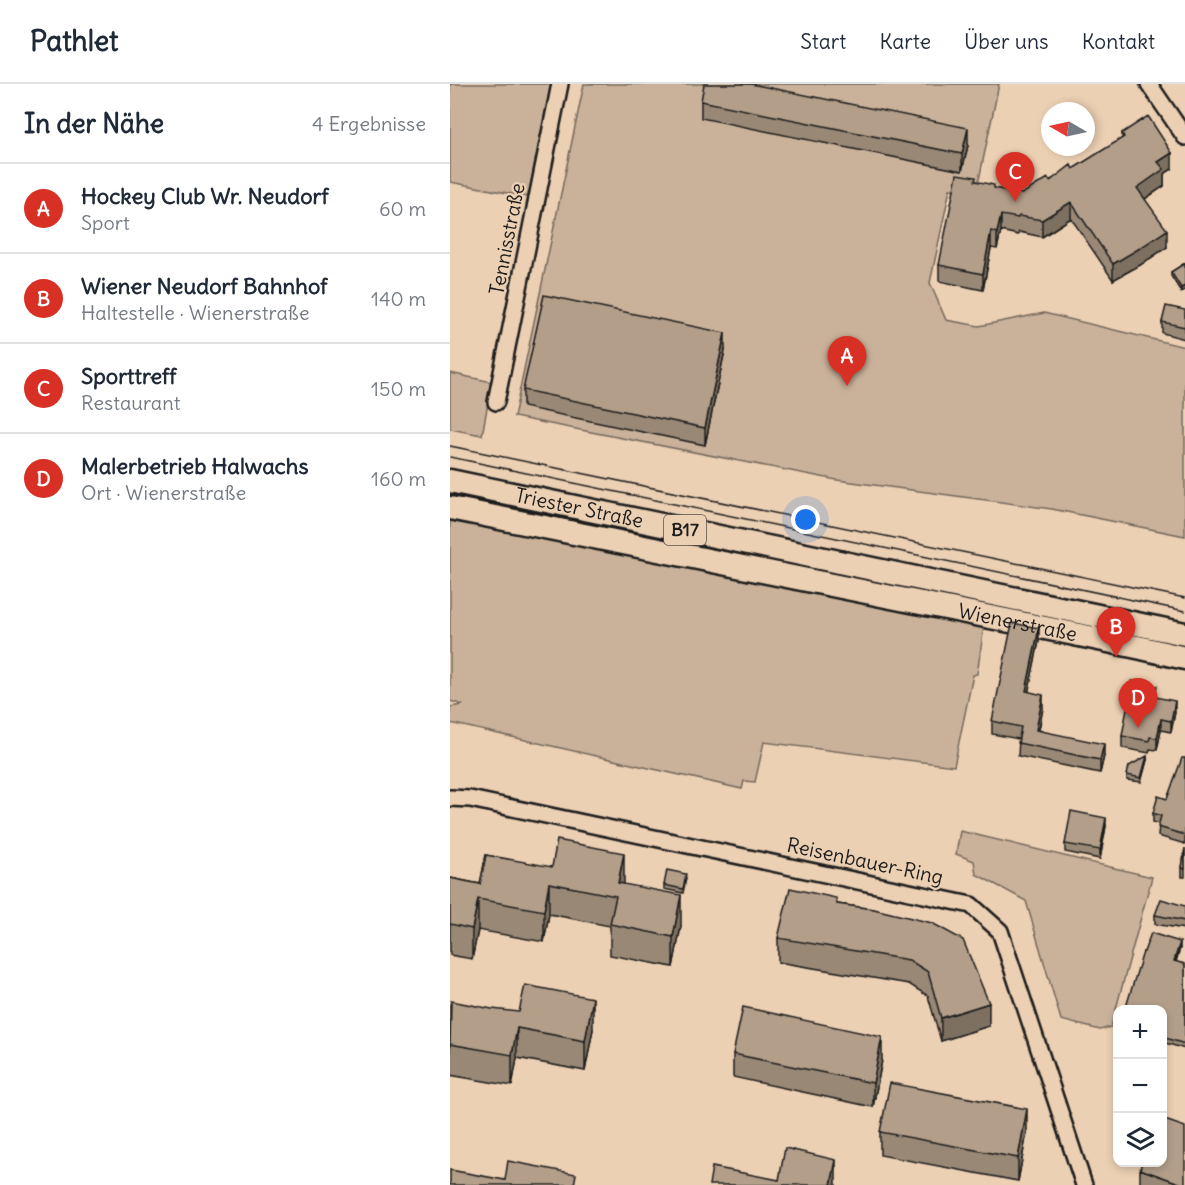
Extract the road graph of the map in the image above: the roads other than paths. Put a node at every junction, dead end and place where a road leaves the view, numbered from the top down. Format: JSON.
{"nodes":[{"id":1,"x":560,"y":84,"type":"edge"},
{"id":2,"x":1149,"y":84,"type":"edge"},
{"id":3,"x":1185,"y":137,"type":"edge"},
{"id":4,"x":496,"y":402,"type":"dead end"},
{"id":5,"x":450,"y":482,"type":"edge"},
{"id":6,"x":450,"y":508,"type":"edge"},
{"id":7,"x":920,"y":579,"type":"joint"},
{"id":8,"x":919,"y":602,"type":"joint"},
{"id":9,"x":1185,"y":634,"type":"edge"},
{"id":10,"x":1185,"y":658,"type":"edge"},
{"id":11,"x":450,"y":798,"type":"edge"},
{"id":12,"x":1084,"y":1185,"type":"edge"}],
"edges":[{"from":1,"to":4,"type":"street","name":"Tennisstraße"},
{"from":2,"to":3,"type":"street"},
{"from":5,"to":7,"type":"main road","name":"Triester Straße","number":"B17"},
{"from":6,"to":8,"type":"main road","name":"Triester Straße","number":"B17"},
{"from":7,"to":9,"type":"main road","name":"Wienerstraße","number":"B17"},
{"from":8,"to":10,"type":"main road","name":"Wienerstraße","number":"B17"},
{"from":11,"to":12,"type":"street","name":"Reisenbauer-Ring"}]}
